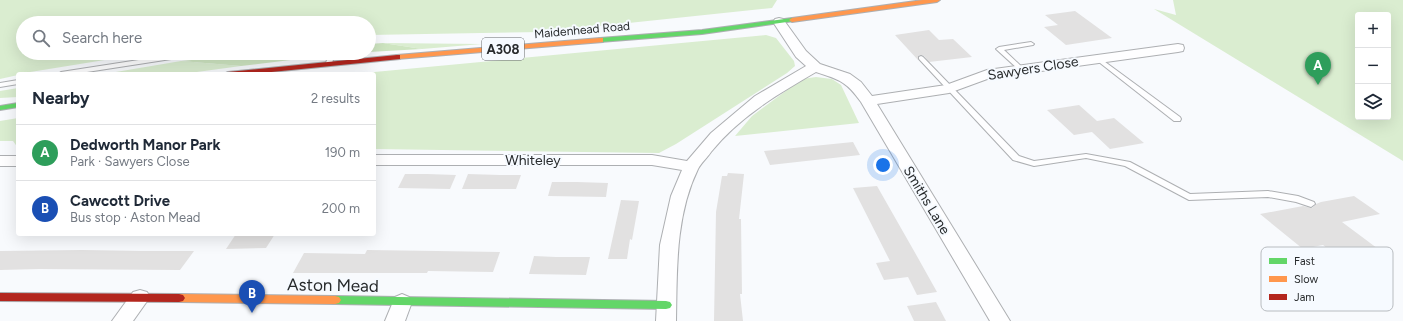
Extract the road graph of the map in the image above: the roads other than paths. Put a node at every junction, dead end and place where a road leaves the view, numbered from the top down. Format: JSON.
{"nodes":[{"id":1,"x":937,"y":0,"type":"edge"},
{"id":2,"x":779,"y":22,"type":"junction"},
{"id":3,"x":1031,"y":44,"type":"dead end"},
{"id":4,"x":1178,"y":48,"type":"dead end"},
{"id":5,"x":921,"y":58,"type":"dead end"},
{"id":6,"x":1097,"y":58,"type":"junction"},
{"id":7,"x":376,"y":59,"type":"edge"},
{"id":8,"x":152,"y":60,"type":"edge"},
{"id":9,"x":330,"y":60,"type":"edge"},
{"id":10,"x":365,"y":60,"type":"edge"},
{"id":11,"x":329,"y":63,"type":"junction"},
{"id":12,"x":815,"y":67,"type":"junction"},
{"id":13,"x":1021,"y":69,"type":"junction"},
{"id":14,"x":74,"y":72,"type":"edge"},
{"id":15,"x":246,"y":72,"type":"edge"},
{"id":16,"x":16,"y":82,"type":"edge"},
{"id":17,"x":0,"y":85,"type":"edge"},
{"id":18,"x":950,"y":89,"type":"junction"},
{"id":19,"x":868,"y":101,"type":"junction"},
{"id":20,"x":16,"y":105,"type":"edge"},
{"id":21,"x":0,"y":108,"type":"edge"},
{"id":22,"x":1177,"y":119,"type":"dead end"},
{"id":23,"x":376,"y":160,"type":"edge"},
{"id":24,"x":0,"y":161,"type":"edge"},
{"id":25,"x":16,"y":161,"type":"edge"},
{"id":26,"x":691,"y":167,"type":"junction"},
{"id":27,"x":1311,"y":204,"type":"dead end"},
{"id":28,"x":0,"y":297,"type":"edge"},
{"id":29,"x":140,"y":297,"type":"junction"},
{"id":30,"x":402,"y":302,"type":"junction"},
{"id":31,"x":666,"y":313,"type":"edge"},
{"id":32,"x":122,"y":321,"type":"edge"},
{"id":33,"x":395,"y":321,"type":"edge"},
{"id":34,"x":1000,"y":321,"type":"edge"}],
"edges":[{"from":1,"to":2,"type":"main road","name":"Maidenhead Road","number":"A308"},
{"from":2,"to":7,"type":"main road","name":"Maidenhead Road","number":"A308"},
{"from":2,"to":12,"type":"street","name":"Smiths Lane"},
{"from":3,"to":13,"type":"lane"},
{"from":4,"to":6,"type":"street","name":"Sawyers Close"},
{"from":5,"to":18,"type":"lane"},
{"from":6,"to":13,"type":"street","name":"Sawyers Close"},
{"from":6,"to":22,"type":"lane"},
{"from":8,"to":14,"type":"lane"},
{"from":9,"to":11,"type":"lane"},
{"from":10,"to":11,"type":"main road","name":"Maidenhead Road","number":"A308"},
{"from":11,"to":15,"type":"main road","name":"Maidenhead Road","number":"A308"},
{"from":12,"to":19,"type":"street","name":"Smiths Lane"},
{"from":12,"to":26,"type":"street"},
{"from":13,"to":18,"type":"street","name":"Sawyers Close"},
{"from":16,"to":17,"type":"lane"},
{"from":18,"to":19,"type":"street","name":"Sawyers Close"},
{"from":18,"to":27,"type":"lane"},
{"from":19,"to":34,"type":"street","name":"Smiths Lane"},
{"from":20,"to":21,"type":"main road"},
{"from":23,"to":26,"type":"street","name":"Whiteley"},
{"from":24,"to":25,"type":"street"},
{"from":26,"to":31,"type":"street"},
{"from":28,"to":29,"type":"main road","name":"Aston Mead"},
{"from":29,"to":30,"type":"main road","name":"Aston Mead"},
{"from":29,"to":32,"type":"street"},
{"from":30,"to":31,"type":"main road","name":"Aston Mead"},
{"from":30,"to":33,"type":"street"}]}
